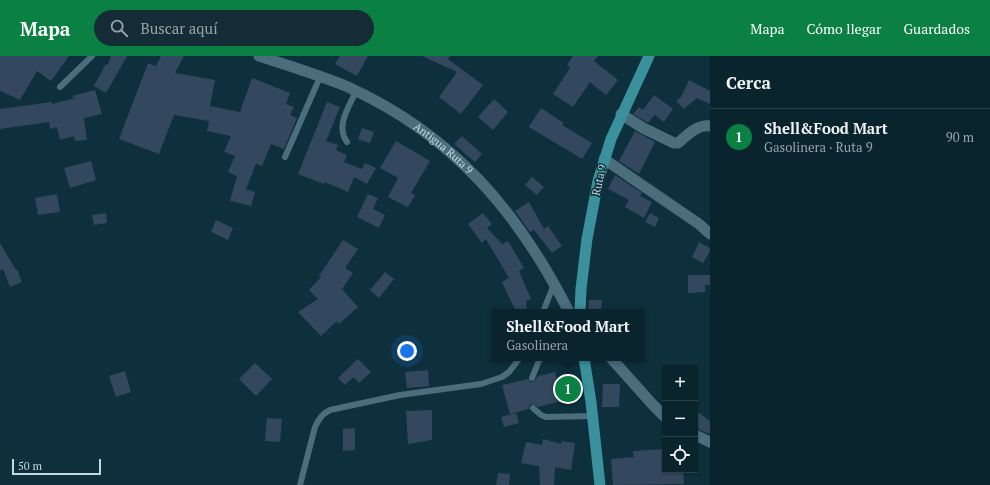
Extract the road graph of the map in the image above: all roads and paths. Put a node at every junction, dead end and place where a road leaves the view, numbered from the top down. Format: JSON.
{"nodes":[{"id":1,"x":92,"y":56,"type":"edge"},
{"id":2,"x":259,"y":56,"type":"edge"},
{"id":3,"x":649,"y":56,"type":"edge"},
{"id":4,"x":320,"y":77,"type":"junction"},
{"id":5,"x":60,"y":87,"type":"dead end"},
{"id":6,"x":356,"y":91,"type":"junction"},
{"id":7,"x":621,"y":114,"type":"junction"},
{"id":8,"x":710,"y":126,"type":"edge"},
{"id":9,"x":347,"y":142,"type":"dead end"},
{"id":10,"x":286,"y":157,"type":"dead end"},
{"id":11,"x":604,"y":159,"type":"junction"},
{"id":12,"x":710,"y":234,"type":"edge"},
{"id":13,"x":554,"y":283,"type":"junction"},
{"id":14,"x":544,"y":309,"type":"edge"},
{"id":15,"x":565,"y":309,"type":"edge"},
{"id":16,"x":580,"y":309,"type":"edge"},
{"id":17,"x":518,"y":361,"type":"edge"},
{"id":18,"x":539,"y":361,"type":"edge"},
{"id":19,"x":584,"y":361,"type":"edge"},
{"id":20,"x":613,"y":361,"type":"edge"},
{"id":21,"x":532,"y":378,"type":"dead end"},
{"id":22,"x":533,"y":408,"type":"dead end"},
{"id":23,"x":662,"y":414,"type":"edge"},
{"id":24,"x":592,"y":416,"type":"junction"},
{"id":25,"x":698,"y":436,"type":"edge"},
{"id":26,"x":710,"y":442,"type":"edge"},
{"id":27,"x":300,"y":485,"type":"edge"},
{"id":28,"x":600,"y":485,"type":"edge"}],
"edges":[{"from":1,"to":5,"type":"lane"},
{"from":2,"to":4,"type":"street","name":"Antigua Ruta 9"},
{"from":3,"to":7,"type":"main road","name":"Ruta 9"},
{"from":4,"to":6,"type":"street","name":"Antigua Ruta 9"},
{"from":4,"to":10,"type":"lane"},
{"from":6,"to":9,"type":"lane"},
{"from":6,"to":13,"type":"street","name":"Antigua Ruta 9"},
{"from":7,"to":8,"type":"street"},
{"from":7,"to":11,"type":"main road","name":"Ruta 9"},
{"from":11,"to":12,"type":"street"},
{"from":11,"to":16,"type":"main road","name":"Ruta 9"},
{"from":13,"to":14,"type":"lane"},
{"from":13,"to":15,"type":"street","name":"Antigua Ruta 9"},
{"from":17,"to":27,"type":"lane"},
{"from":18,"to":21,"type":"lane"},
{"from":19,"to":24,"type":"main road"},
{"from":20,"to":23,"type":"street"},
{"from":22,"to":24,"type":"lane"},
{"from":24,"to":28,"type":"main road"},
{"from":25,"to":26,"type":"street"}]}
